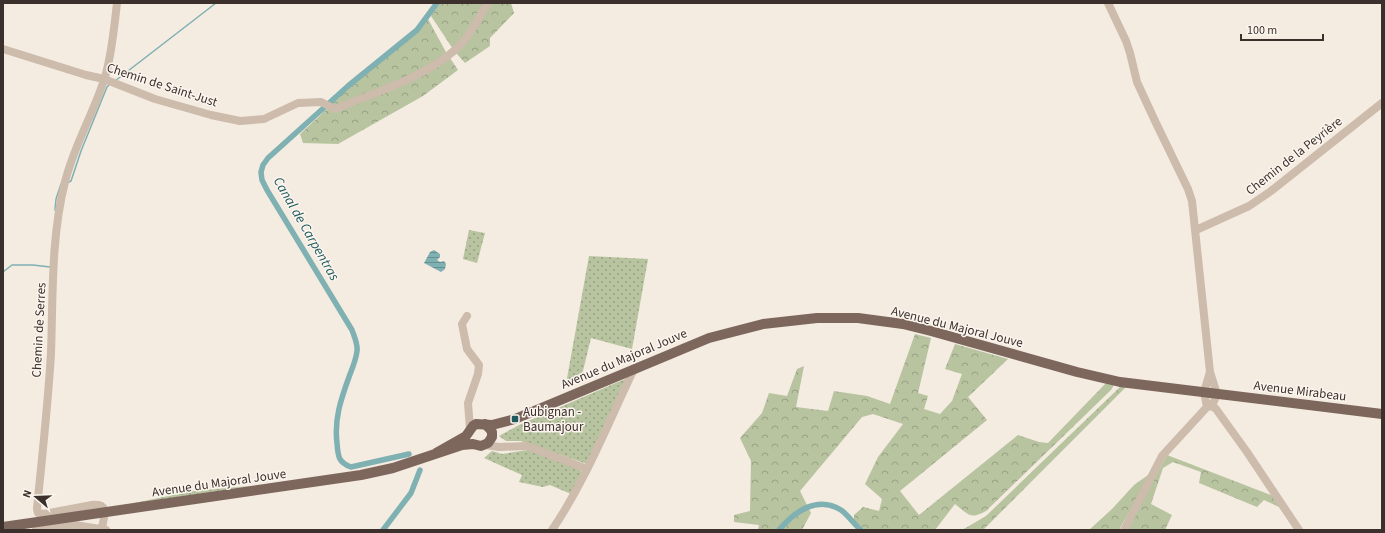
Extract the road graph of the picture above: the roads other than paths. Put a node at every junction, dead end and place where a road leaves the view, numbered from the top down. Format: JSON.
{"nodes":[{"id":1,"x":117,"y":3,"type":"edge"},
{"id":2,"x":488,"y":3,"type":"edge"},
{"id":3,"x":1108,"y":3,"type":"edge"},
{"id":4,"x":3,"y":49,"type":"edge"},
{"id":5,"x":104,"y":79,"type":"junction"},
{"id":6,"x":1382,"y":103,"type":"edge"},
{"id":7,"x":1196,"y":230,"type":"junction"},
{"id":8,"x":467,"y":316,"type":"dead end"},
{"id":9,"x":634,"y":369,"type":"junction"},
{"id":10,"x":1210,"y":372,"type":"junction"},
{"id":11,"x":1212,"y":393,"type":"junction"},
{"id":12,"x":1210,"y":406,"type":"junction"},
{"id":13,"x":469,"y":410,"type":"junction"},
{"id":14,"x":1382,"y":414,"type":"edge"},
{"id":15,"x":515,"y":419,"type":"junction"},
{"id":16,"x":483,"y":424,"type":"junction"},
{"id":17,"x":470,"y":431,"type":"junction"},
{"id":18,"x":490,"y":439,"type":"junction"},
{"id":19,"x":473,"y":444,"type":"junction"},
{"id":20,"x":436,"y":453,"type":"junction"},
{"id":21,"x":587,"y":469,"type":"junction"},
{"id":22,"x":105,"y":513,"type":"junction"},
{"id":23,"x":3,"y":527,"type":"edge"},
{"id":24,"x":104,"y":529,"type":"edge"},
{"id":25,"x":36,"y":530,"type":"edge"},
{"id":26,"x":552,"y":530,"type":"edge"},
{"id":27,"x":1124,"y":530,"type":"edge"},
{"id":28,"x":1299,"y":530,"type":"edge"}],
"edges":[{"from":1,"to":5,"type":"street","name":"Chemin de Serres"},
{"from":2,"to":5,"type":"street","name":"Chemin de Saint-Just"},
{"from":3,"to":7,"type":"street"},
{"from":4,"to":5,"type":"street","name":"Chemin de Saint-Just"},
{"from":5,"to":22,"type":"street","name":"Chemin de Serres"},
{"from":6,"to":7,"type":"street","name":"Chemin de la Peyrière"},
{"from":7,"to":10,"type":"street"},
{"from":8,"to":13,"type":"street"},
{"from":9,"to":11,"type":"main road","name":"Avenue du Majoral Jouve"},
{"from":9,"to":15,"type":"main road","name":"Avenue du Majoral Jouve"},
{"from":9,"to":21,"type":"street"},
{"from":10,"to":11,"type":"street"},
{"from":10,"to":11,"type":"street"},
{"from":11,"to":12,"type":"street"},
{"from":11,"to":12,"type":"street"},
{"from":11,"to":14,"type":"main road","name":"Avenue Mirabeau"},
{"from":12,"to":27,"type":"street"},
{"from":12,"to":28,"type":"street"},
{"from":13,"to":16,"type":"street"},
{"from":13,"to":17,"type":"street"},
{"from":15,"to":16,"type":"main road","name":"Avenue du Majoral Jouve"},
{"from":15,"to":18,"type":"main road","name":"Avenue du Majoral Jouve"},
{"from":16,"to":17,"type":"main road","name":"Avenue du Majoral Jouve"},
{"from":16,"to":18,"type":"main road"},
{"from":17,"to":19,"type":"main road"},
{"from":17,"to":20,"type":"main road","name":"Avenue du Majoral Jouve"},
{"from":18,"to":19,"type":"main road","name":"Avenue du Majoral Jouve"},
{"from":18,"to":21,"type":"street"},
{"from":19,"to":20,"type":"main road","name":"Avenue du Majoral Jouve"},
{"from":20,"to":22,"type":"main road","name":"Avenue du Majoral Jouve"},
{"from":21,"to":26,"type":"street"},
{"from":22,"to":23,"type":"main road","name":"Avenue du Majoral Jouve"},
{"from":22,"to":24,"type":"street"},
{"from":24,"to":25,"type":"street"}]}
